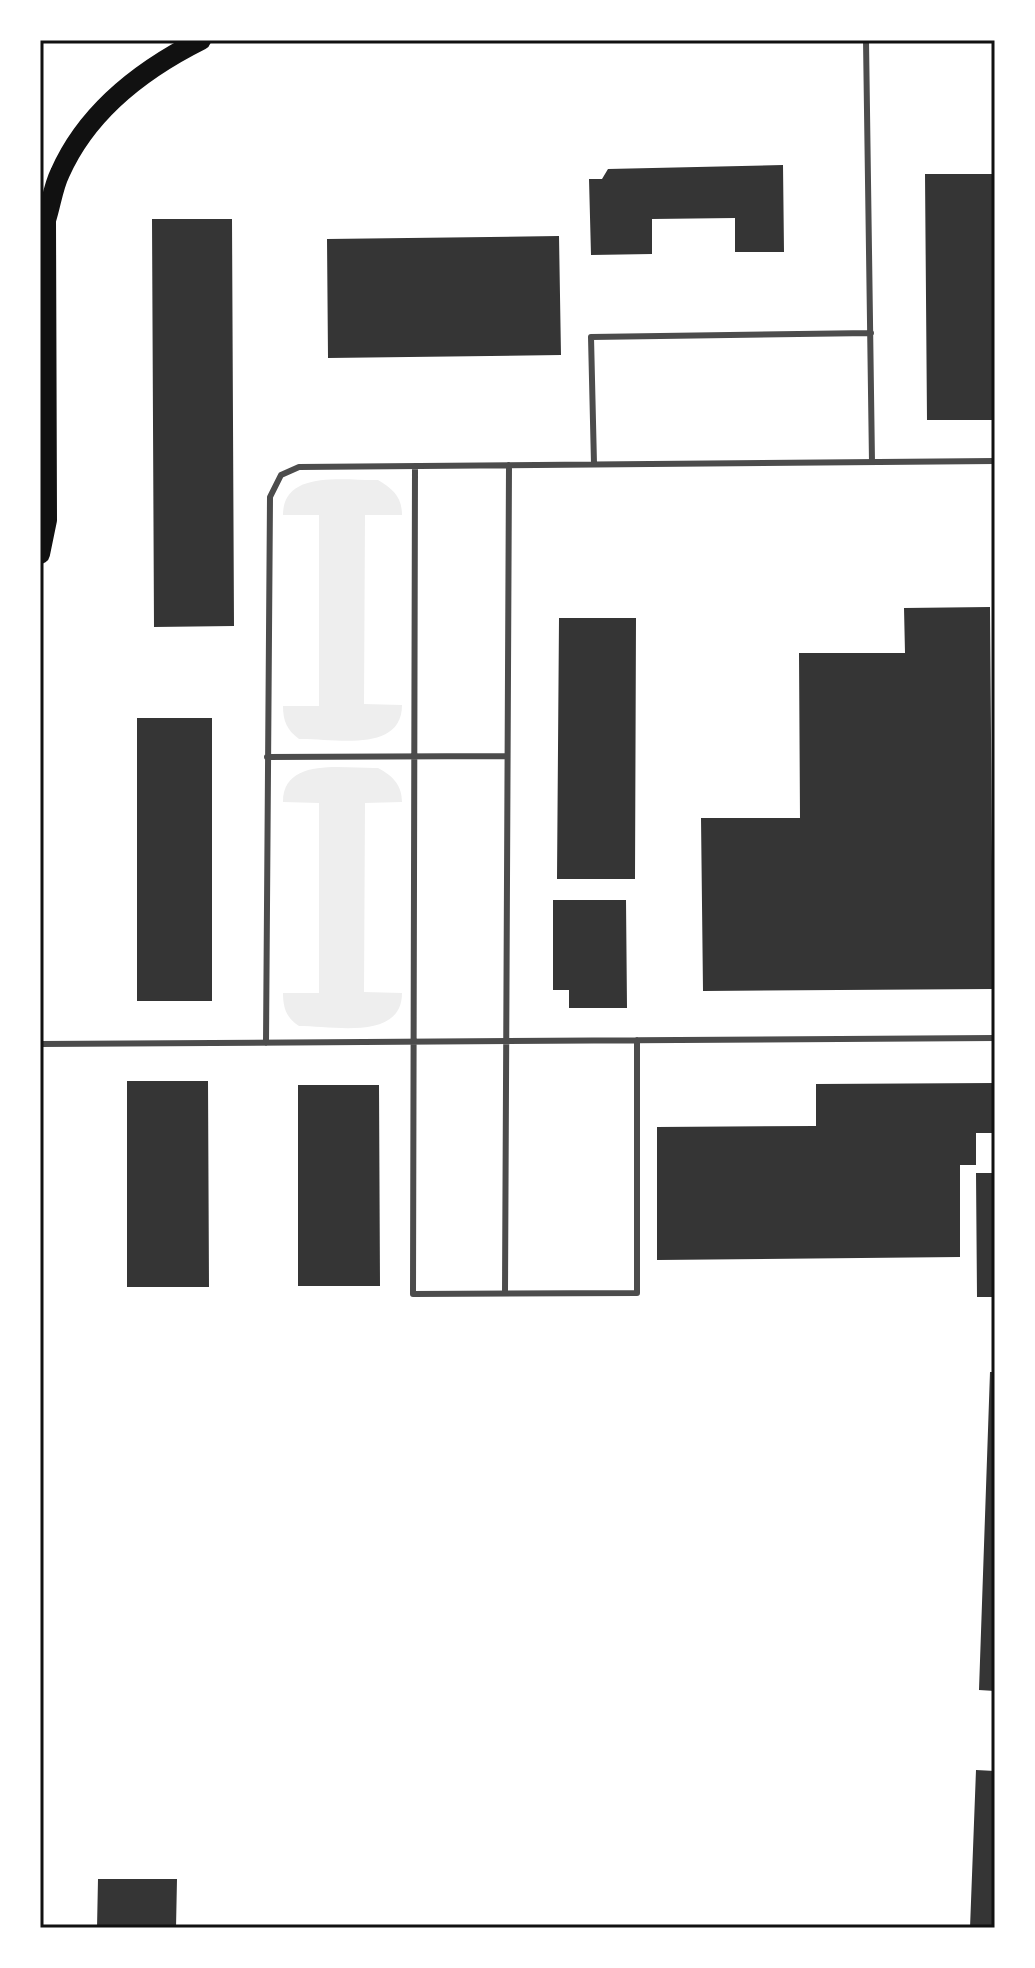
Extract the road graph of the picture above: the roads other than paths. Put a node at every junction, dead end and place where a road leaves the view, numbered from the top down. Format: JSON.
{"nodes":[{"id":1,"x":201,"y":40,"type":"edge"},
{"id":2,"x":866,"y":40,"type":"edge"},
{"id":3,"x":871,"y":333,"type":"junction"},
{"id":4,"x":995,"y":461,"type":"edge"},
{"id":5,"x":872,"y":462,"type":"junction"},
{"id":6,"x":594,"y":464,"type":"junction"},
{"id":7,"x":509,"y":465,"type":"junction"},
{"id":8,"x":415,"y":466,"type":"junction"},
{"id":9,"x":40,"y":554,"type":"edge"},
{"id":10,"x":507,"y":756,"type":"junction"},
{"id":11,"x":267,"y":757,"type":"junction"},
{"id":12,"x":995,"y":1038,"type":"edge"},
{"id":13,"x":637,"y":1040,"type":"junction"},
{"id":14,"x":266,"y":1043,"type":"junction"},
{"id":15,"x":40,"y":1044,"type":"edge"},
{"id":16,"x":505,"y":1293,"type":"junction"}],
"edges":[{"from":1,"to":9,"type":"main road"},
{"from":2,"to":3,"type":"lane"},
{"from":3,"to":5,"type":"lane"},
{"from":3,"to":6,"type":"lane"},
{"from":4,"to":5,"type":"lane"},
{"from":5,"to":6,"type":"lane"},
{"from":6,"to":7,"type":"lane"},
{"from":7,"to":8,"type":"lane"},
{"from":7,"to":10,"type":"lane"},
{"from":8,"to":11,"type":"lane"},
{"from":8,"to":16,"type":"lane"},
{"from":10,"to":11,"type":"lane"},
{"from":10,"to":16,"type":"lane"},
{"from":11,"to":14,"type":"lane"},
{"from":12,"to":13,"type":"lane"},
{"from":13,"to":14,"type":"lane"},
{"from":13,"to":16,"type":"lane"},
{"from":14,"to":15,"type":"lane"}]}
